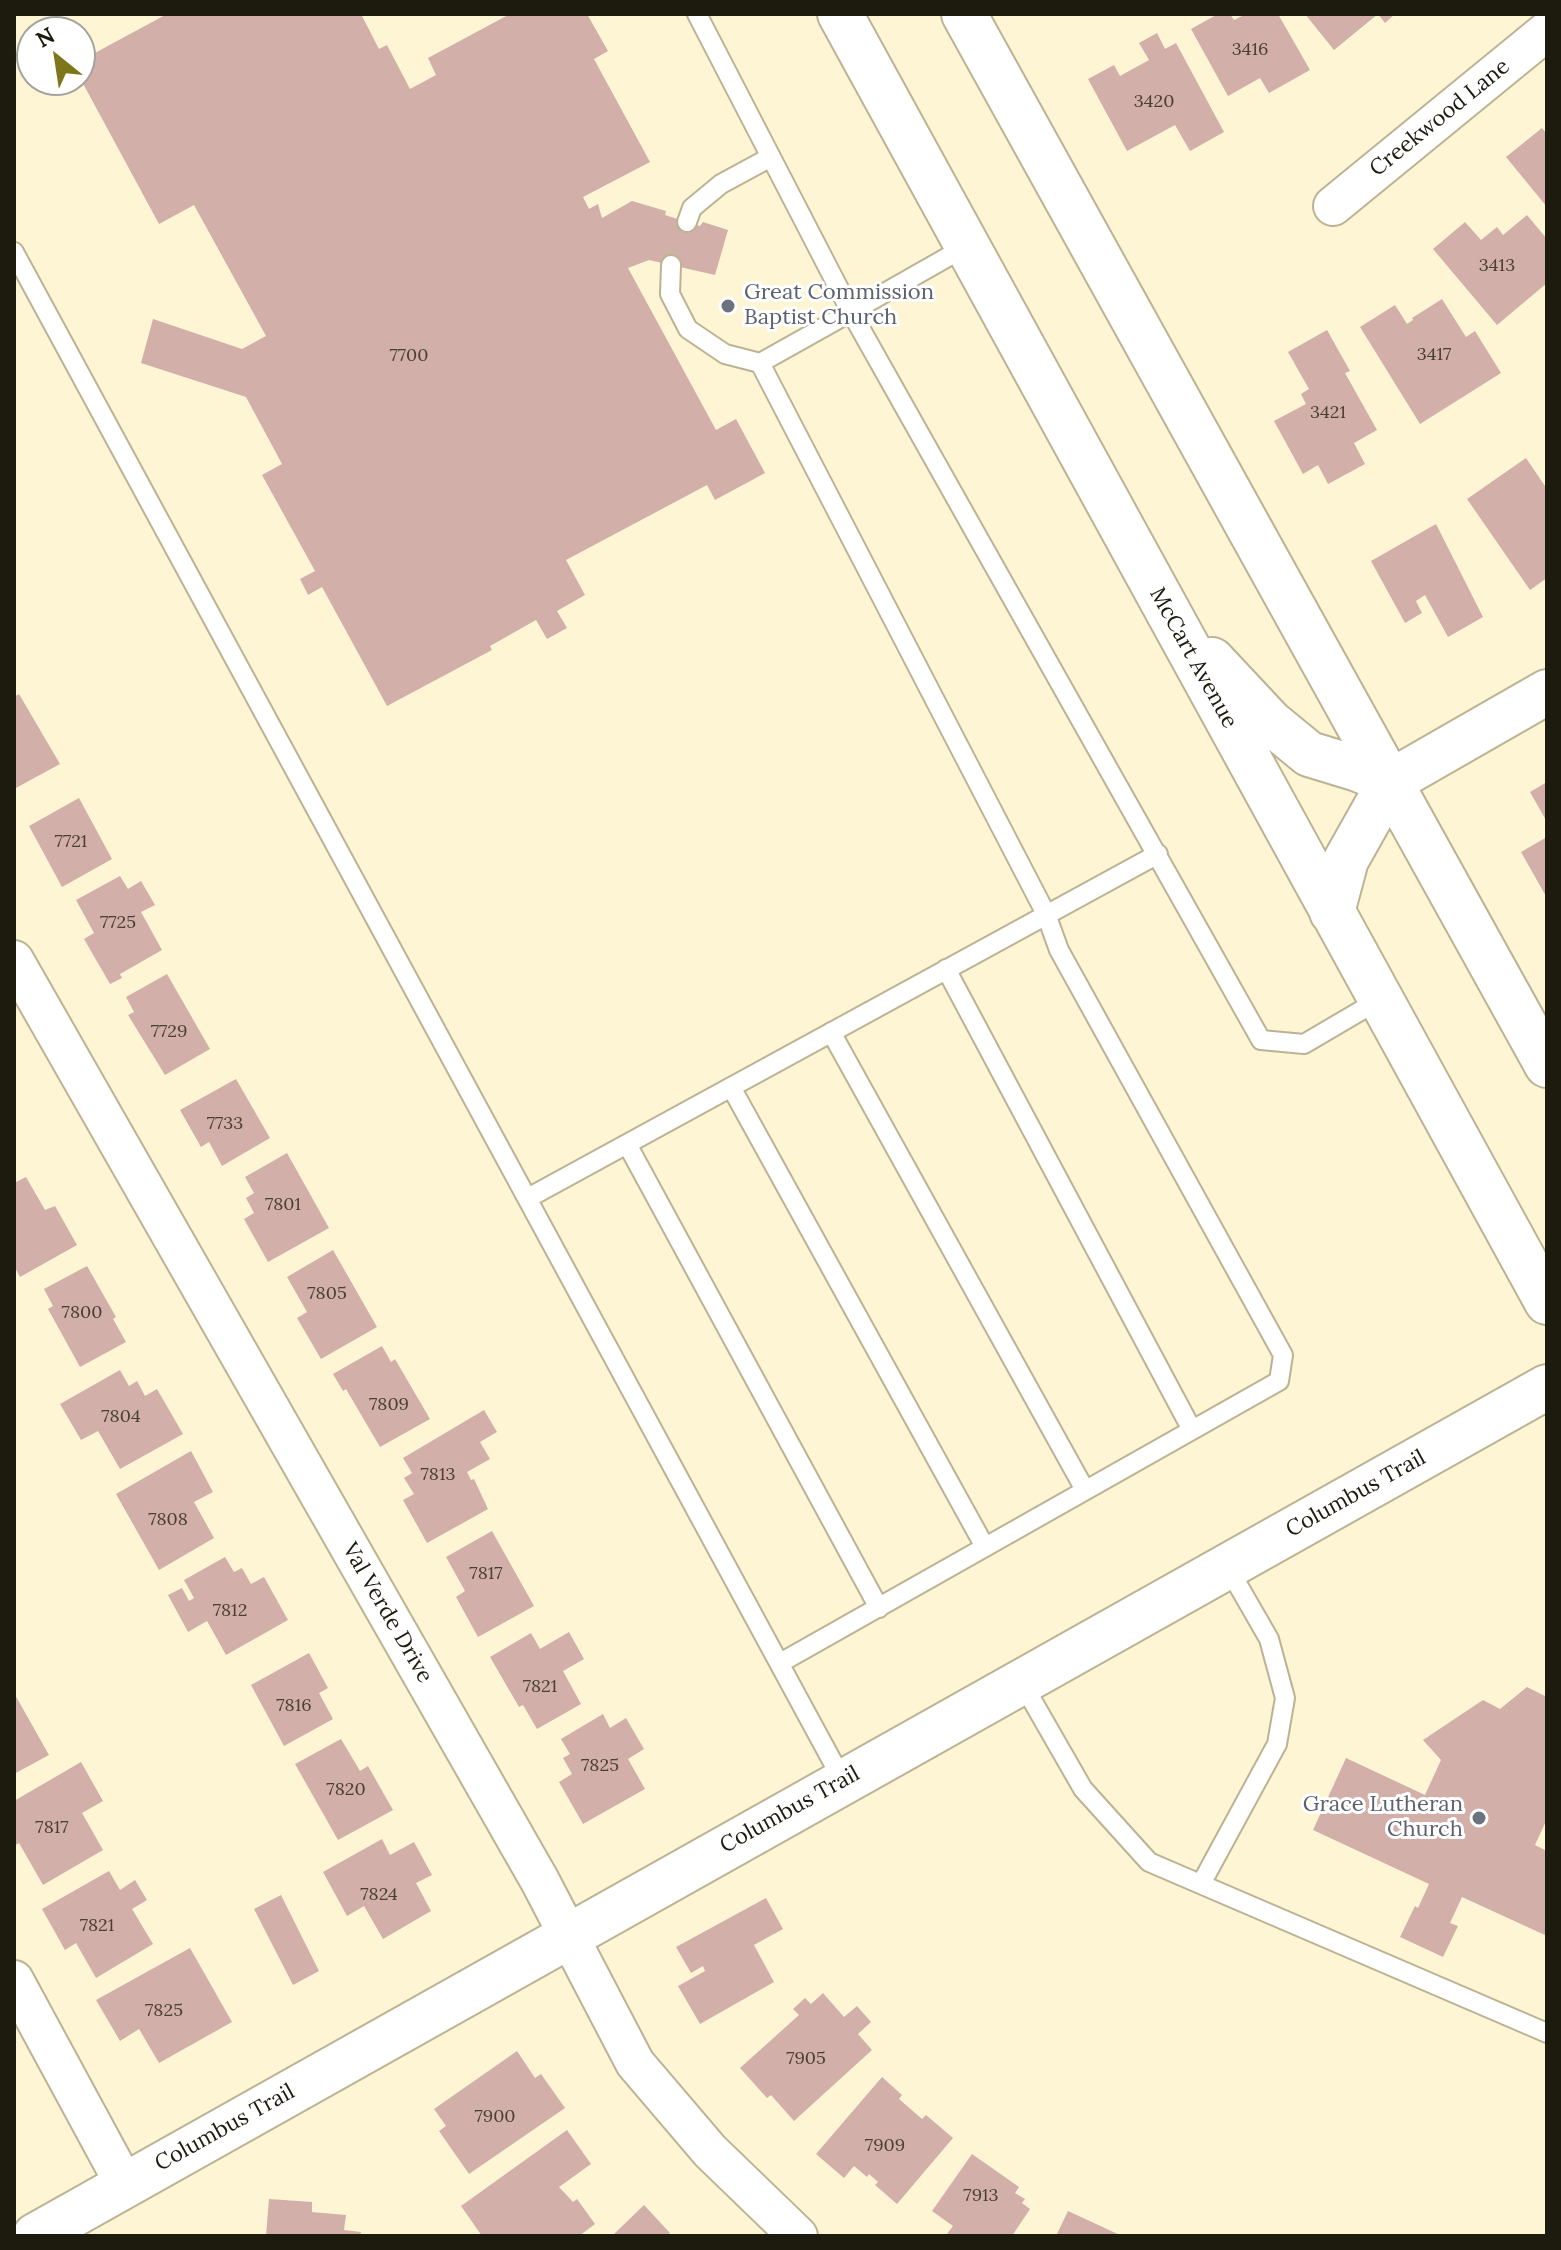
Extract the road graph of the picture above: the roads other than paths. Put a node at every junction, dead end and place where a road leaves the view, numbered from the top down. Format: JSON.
{"nodes":[{"id":1,"x":697,"y":14,"type":"edge"},
{"id":2,"x":840,"y":14,"type":"edge"},
{"id":3,"x":964,"y":14,"type":"edge"},
{"id":4,"x":1547,"y":31,"type":"edge"},
{"id":5,"x":769,"y":158,"type":"junction"},
{"id":6,"x":1333,"y":206,"type":"dead end"},
{"id":7,"x":687,"y":222,"type":"dead end"},
{"id":8,"x":967,"y":246,"type":"junction"},
{"id":9,"x":14,"y":252,"type":"edge"},
{"id":10,"x":671,"y":265,"type":"dead end"},
{"id":11,"x":851,"y":312,"type":"junction"},
{"id":12,"x":760,"y":363,"type":"junction"},
{"id":13,"x":1167,"y":611,"type":"junction"},
{"id":14,"x":1547,"y":692,"type":"edge"},
{"id":15,"x":1390,"y":782,"type":"junction"},
{"id":16,"x":1158,"y":854,"type":"junction"},
{"id":17,"x":1332,"y":912,"type":"junction"},
{"id":18,"x":1046,"y":914,"type":"junction"},
{"id":19,"x":14,"y":960,"type":"edge"},
{"id":20,"x":946,"y":969,"type":"junction"},
{"id":21,"x":1379,"y":1000,"type":"junction"},
{"id":22,"x":831,"y":1032,"type":"junction"},
{"id":23,"x":1547,"y":1065,"type":"edge"},
{"id":24,"x":731,"y":1087,"type":"junction"},
{"id":25,"x":627,"y":1144,"type":"junction"},
{"id":26,"x":528,"y":1198,"type":"junction"},
{"id":27,"x":1547,"y":1302,"type":"edge"},
{"id":28,"x":1547,"y":1387,"type":"edge"},
{"id":29,"x":1192,"y":1430,"type":"junction"},
{"id":30,"x":1085,"y":1490,"type":"junction"},
{"id":31,"x":985,"y":1547,"type":"junction"},
{"id":32,"x":1227,"y":1566,"type":"junction"},
{"id":33,"x":879,"y":1608,"type":"junction"},
{"id":34,"x":780,"y":1663,"type":"junction"},
{"id":35,"x":1021,"y":1681,"type":"junction"},
{"id":36,"x":843,"y":1781,"type":"junction"},
{"id":37,"x":1201,"y":1884,"type":"junction"},
{"id":38,"x":567,"y":1935,"type":"junction"},
{"id":39,"x":14,"y":1980,"type":"edge"},
{"id":40,"x":1547,"y":2033,"type":"edge"},
{"id":41,"x":125,"y":2185,"type":"junction"},
{"id":42,"x":35,"y":2236,"type":"edge"},
{"id":43,"x":798,"y":2236,"type":"edge"}],
"edges":[{"from":1,"to":5,"type":"lane"},
{"from":2,"to":8,"type":"main road","name":"McCart Avenue"},
{"from":3,"to":15,"type":"main road"},
{"from":4,"to":6,"type":"street","name":"Creekwood Lane"},
{"from":5,"to":7,"type":"lane"},
{"from":5,"to":11,"type":"lane"},
{"from":8,"to":11,"type":"lane"},
{"from":8,"to":13,"type":"main road","name":"McCart Avenue"},
{"from":9,"to":26,"type":"lane"},
{"from":10,"to":12,"type":"lane"},
{"from":11,"to":12,"type":"lane"},
{"from":11,"to":16,"type":"lane"},
{"from":12,"to":18,"type":"lane"},
{"from":13,"to":15,"type":"main road"},
{"from":13,"to":17,"type":"main road","name":"McCart Avenue"},
{"from":14,"to":15,"type":"main road"},
{"from":15,"to":17,"type":"main road"},
{"from":15,"to":23,"type":"main road"},
{"from":16,"to":18,"type":"lane"},
{"from":16,"to":21,"type":"lane"},
{"from":17,"to":21,"type":"main road","name":"McCart Avenue"},
{"from":18,"to":20,"type":"lane"},
{"from":18,"to":29,"type":"lane"},
{"from":19,"to":38,"type":"street","name":"Val Verde Drive"},
{"from":20,"to":22,"type":"lane"},
{"from":20,"to":29,"type":"lane"},
{"from":21,"to":27,"type":"main road","name":"McCart Avenue"},
{"from":22,"to":24,"type":"lane"},
{"from":22,"to":30,"type":"lane"},
{"from":24,"to":25,"type":"lane"},
{"from":24,"to":31,"type":"lane"},
{"from":25,"to":26,"type":"lane"},
{"from":25,"to":33,"type":"lane"},
{"from":26,"to":34,"type":"lane"},
{"from":28,"to":32,"type":"main road","name":"Columbus Trail"},
{"from":29,"to":30,"type":"lane"},
{"from":30,"to":31,"type":"lane"},
{"from":31,"to":33,"type":"lane"},
{"from":32,"to":35,"type":"main road","name":"Columbus Trail"},
{"from":32,"to":37,"type":"lane"},
{"from":33,"to":34,"type":"lane"},
{"from":34,"to":36,"type":"lane"},
{"from":35,"to":36,"type":"main road","name":"Columbus Trail"},
{"from":35,"to":37,"type":"lane"},
{"from":36,"to":38,"type":"main road","name":"Columbus Trail"},
{"from":37,"to":40,"type":"lane"},
{"from":38,"to":41,"type":"main road","name":"Columbus Trail"},
{"from":38,"to":43,"type":"street","name":"Val Verde Drive"},
{"from":39,"to":41,"type":"street"},
{"from":41,"to":42,"type":"main road","name":"Columbus Trail"}]}
